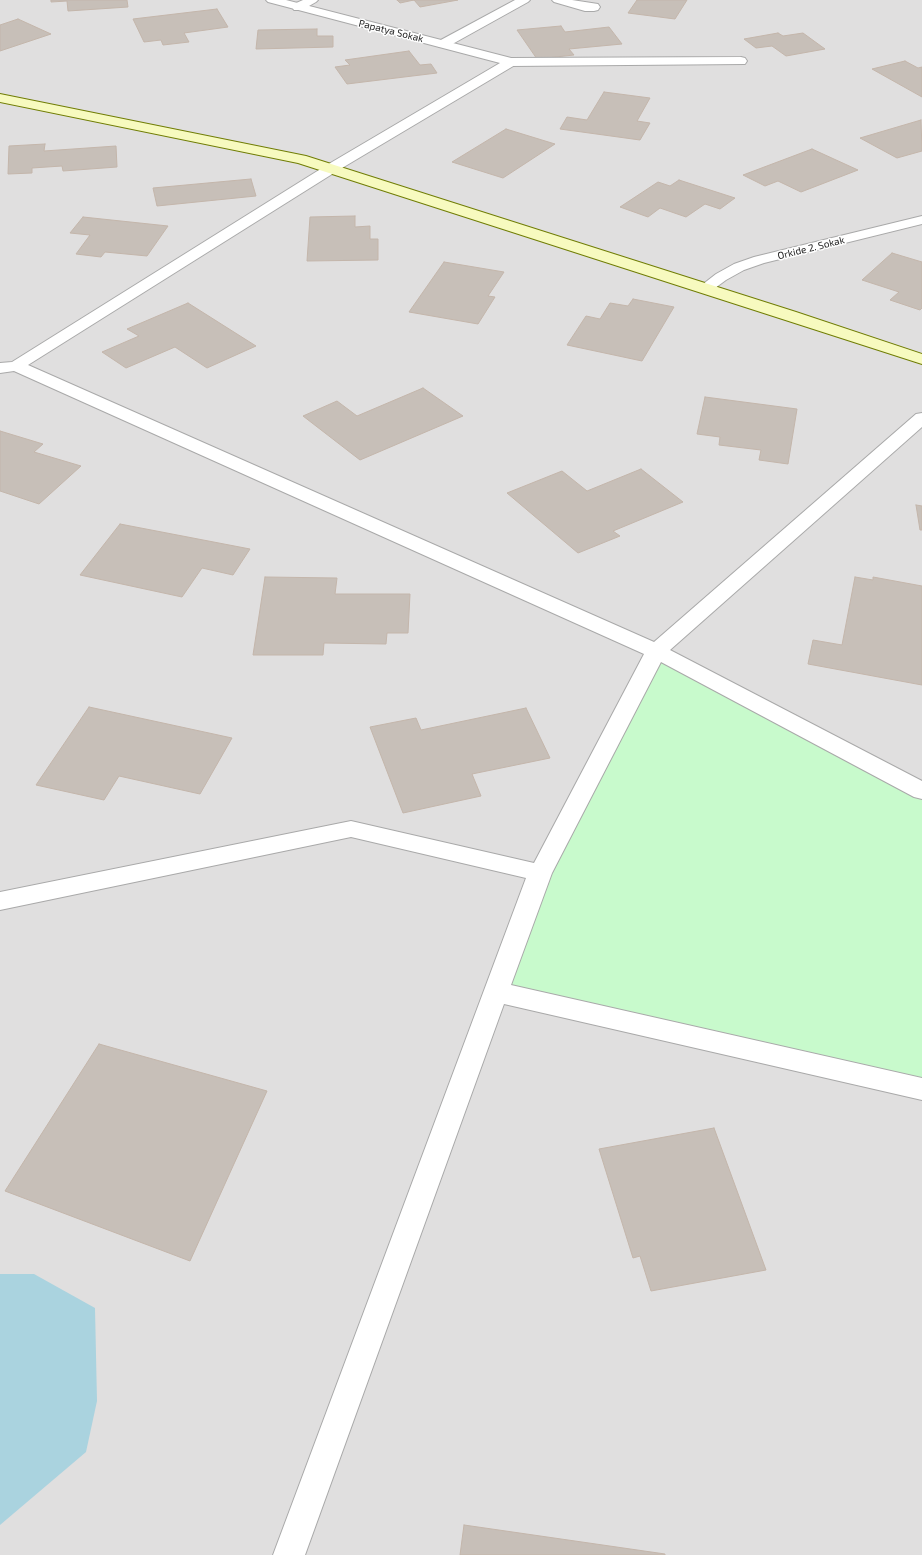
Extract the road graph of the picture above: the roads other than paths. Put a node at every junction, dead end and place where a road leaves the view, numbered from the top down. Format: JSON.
{"nodes":[{"id":1,"x":272,"y":0,"type":"edge"},
{"id":2,"x":312,"y":0,"type":"edge"},
{"id":3,"x":524,"y":0,"type":"edge"},
{"id":4,"x":558,"y":0,"type":"edge"},
{"id":5,"x":298,"y":7,"type":"junction"},
{"id":6,"x":594,"y":7,"type":"dead end"},
{"id":7,"x":443,"y":44,"type":"junction"},
{"id":8,"x":741,"y":61,"type":"dead end"},
{"id":9,"x":511,"y":62,"type":"junction"},
{"id":10,"x":0,"y":98,"type":"edge"},
{"id":11,"x":332,"y":168,"type":"junction"},
{"id":12,"x":922,"y":220,"type":"edge"},
{"id":13,"x":706,"y":288,"type":"junction"},
{"id":14,"x":922,"y":359,"type":"edge"},
{"id":15,"x":8,"y":367,"type":"edge"},
{"id":16,"x":922,"y":418,"type":"edge"},
{"id":17,"x":656,"y":651,"type":"junction"},
{"id":18,"x":922,"y":791,"type":"edge"},
{"id":19,"x":540,"y":873,"type":"junction"},
{"id":20,"x":0,"y":901,"type":"edge"},
{"id":21,"x":496,"y":992,"type":"junction"},
{"id":22,"x":922,"y":1088,"type":"edge"},
{"id":23,"x":289,"y":1555,"type":"edge"}],
"edges":[{"from":1,"to":5,"type":"street","name":"Papatya Sokak"},
{"from":2,"to":5,"type":"street"},
{"from":3,"to":7,"type":"street"},
{"from":4,"to":6,"type":"street"},
{"from":5,"to":7,"type":"street","name":"Papatya Sokak"},
{"from":7,"to":9,"type":"street","name":"Papatya Sokak"},
{"from":8,"to":9,"type":"street","name":"Papatya Sokak"},
{"from":9,"to":11,"type":"street"},
{"from":10,"to":11,"type":"street"},
{"from":11,"to":13,"type":"street"},
{"from":11,"to":15,"type":"street"},
{"from":12,"to":13,"type":"street","name":"Orkide 2. Sokak"},
{"from":13,"to":14,"type":"street"},
{"from":15,"to":17,"type":"street"},
{"from":16,"to":17,"type":"street"},
{"from":17,"to":18,"type":"street"},
{"from":17,"to":19,"type":"street"},
{"from":19,"to":20,"type":"street"},
{"from":19,"to":21,"type":"street"},
{"from":21,"to":22,"type":"street"},
{"from":21,"to":23,"type":"street"}]}
